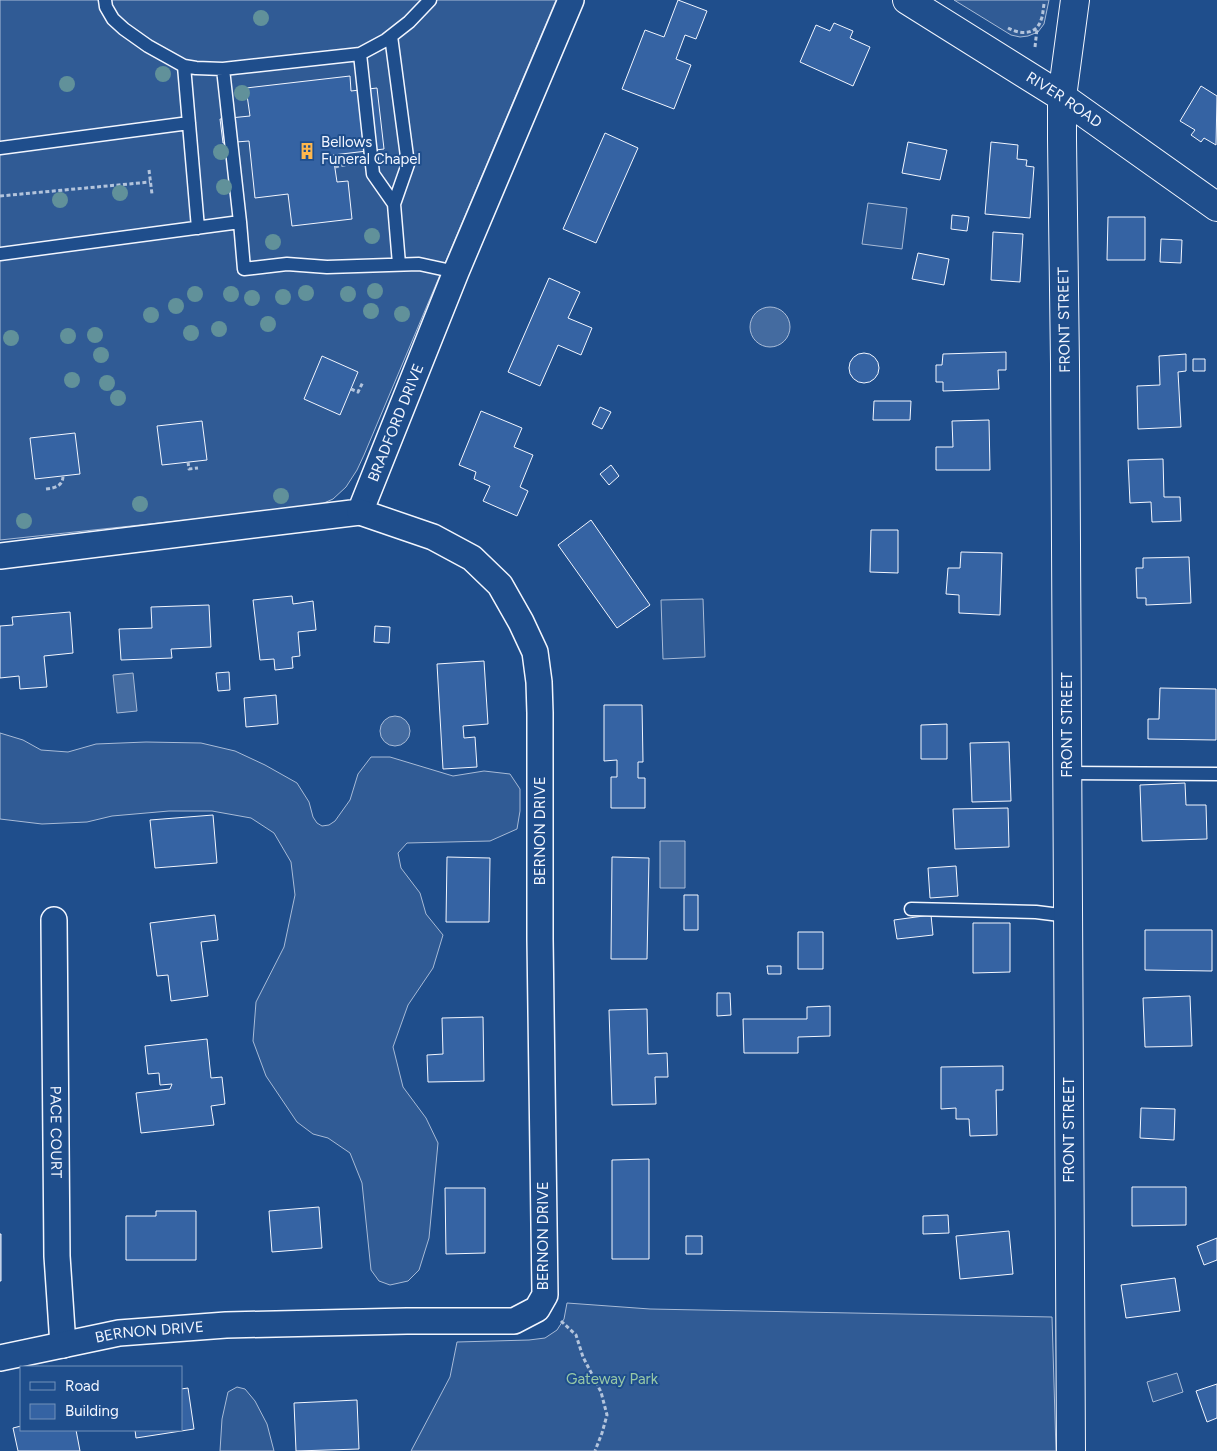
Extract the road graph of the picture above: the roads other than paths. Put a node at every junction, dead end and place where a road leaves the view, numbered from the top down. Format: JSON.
{"nodes":[{"id":1,"x":105,"y":0,"type":"edge"},
{"id":2,"x":430,"y":0,"type":"edge"},
{"id":3,"x":571,"y":0,"type":"edge"},
{"id":4,"x":907,"y":0,"type":"edge"},
{"id":5,"x":1075,"y":0,"type":"edge"},
{"id":6,"x":391,"y":36,"type":"junction"},
{"id":7,"x":360,"y":54,"type":"junction"},
{"id":8,"x":184,"y":66,"type":"junction"},
{"id":9,"x":223,"y":69,"type":"junction"},
{"id":10,"x":1062,"y":97,"type":"junction"},
{"id":11,"x":189,"y":123,"type":"junction"},
{"id":12,"x":0,"y":148,"type":"edge"},
{"id":13,"x":394,"y":204,"type":"junction"},
{"id":14,"x":1217,"y":207,"type":"edge"},
{"id":15,"x":240,"y":222,"type":"junction"},
{"id":16,"x":198,"y":228,"type":"junction"},
{"id":17,"x":0,"y":254,"type":"edge"},
{"id":18,"x":399,"y":264,"type":"junction"},
{"id":19,"x":456,"y":272,"type":"junction"},
{"id":20,"x":360,"y":512,"type":"junction"},
{"id":21,"x":0,"y":556,"type":"edge"},
{"id":22,"x":1067,"y":773,"type":"junction"},
{"id":23,"x":1217,"y":774,"type":"edge"},
{"id":24,"x":911,"y":909,"type":"dead end"},
{"id":25,"x":1068,"y":916,"type":"junction"},
{"id":26,"x":54,"y":920,"type":"dead end"},
{"id":27,"x":63,"y":1344,"type":"junction"},
{"id":28,"x":0,"y":1358,"type":"edge"},
{"id":29,"x":1071,"y":1451,"type":"edge"}],
"edges":[{"from":1,"to":8,"type":"lane"},
{"from":2,"to":6,"type":"lane"},
{"from":3,"to":19,"type":"street","name":"BRADFORD DRIVE"},
{"from":4,"to":10,"type":"main road","name":"RIVER ROAD"},
{"from":5,"to":10,"type":"main road","name":"FRONT STREET"},
{"from":6,"to":7,"type":"lane"},
{"from":6,"to":13,"type":"lane"},
{"from":7,"to":9,"type":"lane"},
{"from":7,"to":13,"type":"lane"},
{"from":8,"to":9,"type":"lane"},
{"from":8,"to":11,"type":"lane"},
{"from":9,"to":15,"type":"lane"},
{"from":10,"to":14,"type":"main road","name":"RIVER ROAD"},
{"from":10,"to":22,"type":"main road","name":"FRONT STREET"},
{"from":11,"to":12,"type":"lane"},
{"from":11,"to":16,"type":"lane"},
{"from":13,"to":18,"type":"lane"},
{"from":15,"to":16,"type":"lane"},
{"from":15,"to":18,"type":"lane"},
{"from":16,"to":17,"type":"lane"},
{"from":18,"to":19,"type":"lane"},
{"from":19,"to":20,"type":"street","name":"BRADFORD DRIVE"},
{"from":20,"to":21,"type":"street"},
{"from":20,"to":27,"type":"street","name":"BERNON DRIVE"},
{"from":22,"to":23,"type":"lane"},
{"from":22,"to":25,"type":"main road","name":"FRONT STREET"},
{"from":24,"to":25,"type":"lane"},
{"from":25,"to":29,"type":"main road","name":"FRONT STREET"},
{"from":26,"to":27,"type":"street","name":"PACE COURT"},
{"from":27,"to":28,"type":"street","name":"BERNON DRIVE"}]}
